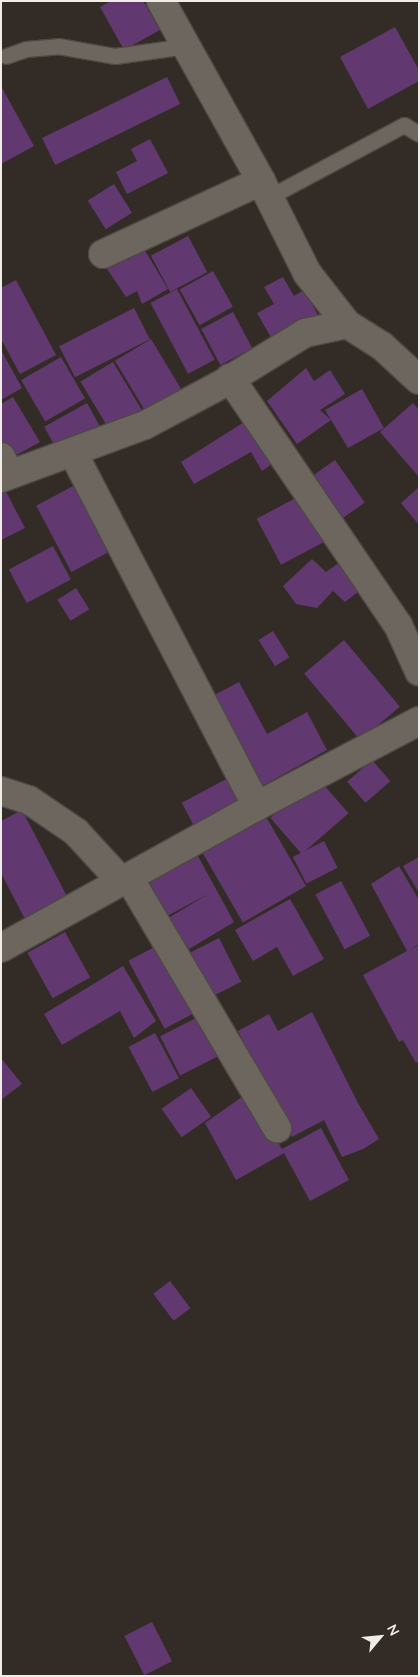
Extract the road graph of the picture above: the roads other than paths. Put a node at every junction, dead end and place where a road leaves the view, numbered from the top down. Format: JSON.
{"nodes":[{"id":1,"x":161,"y":1,"type":"edge"},
{"id":2,"x":186,"y":46,"type":"junction"},
{"id":3,"x":6,"y":56,"type":"dead end"},
{"id":4,"x":419,"y":134,"type":"edge"},
{"id":5,"x":265,"y":189,"type":"junction"},
{"id":6,"x":103,"y":254,"type":"dead end"},
{"id":7,"x":347,"y":324,"type":"junction"},
{"id":8,"x":230,"y":378,"type":"junction"},
{"id":9,"x":419,"y":380,"type":"edge"},
{"id":10,"x":73,"y":453,"type":"junction"},
{"id":11,"x":4,"y":470,"type":"edge"},
{"id":12,"x":419,"y":671,"type":"edge"},
{"id":13,"x":419,"y":721,"type":"edge"},
{"id":14,"x":1,"y":791,"type":"edge"},
{"id":15,"x":257,"y":806,"type":"junction"},
{"id":16,"x":125,"y":880,"type":"junction"},
{"id":17,"x":1,"y":948,"type":"edge"},
{"id":18,"x":276,"y":1128,"type":"dead end"}],
"edges":[{"from":1,"to":2,"type":"street"},
{"from":2,"to":3,"type":"lane"},
{"from":2,"to":5,"type":"street"},
{"from":4,"to":5,"type":"lane"},
{"from":5,"to":6,"type":"street"},
{"from":5,"to":7,"type":"street"},
{"from":7,"to":8,"type":"street"},
{"from":7,"to":9,"type":"street"},
{"from":8,"to":10,"type":"street"},
{"from":8,"to":12,"type":"street"},
{"from":10,"to":11,"type":"street"},
{"from":10,"to":15,"type":"street"},
{"from":13,"to":15,"type":"street"},
{"from":14,"to":16,"type":"street"},
{"from":15,"to":16,"type":"street"},
{"from":16,"to":17,"type":"street"},
{"from":16,"to":18,"type":"street"}]}
